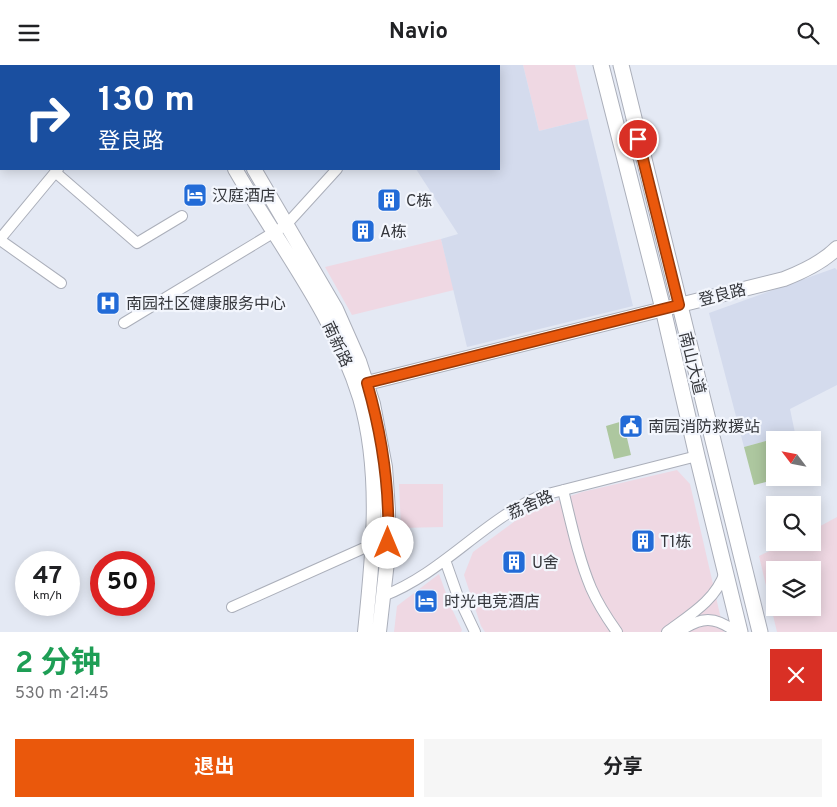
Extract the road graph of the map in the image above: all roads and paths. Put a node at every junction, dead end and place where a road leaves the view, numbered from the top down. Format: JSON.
{"nodes":[{"id":1,"x":601,"y":65,"type":"edge"},
{"id":2,"x":621,"y":65,"type":"edge"},
{"id":3,"x":56,"y":170,"type":"edge"},
{"id":4,"x":236,"y":170,"type":"edge"},
{"id":5,"x":255,"y":170,"type":"edge"},
{"id":6,"x":336,"y":170,"type":"edge"},
{"id":7,"x":182,"y":216,"type":"dead end"},
{"id":8,"x":286,"y":225,"type":"junction"},
{"id":9,"x":274,"y":233,"type":"junction"},
{"id":10,"x":0,"y":239,"type":"edge"},
{"id":11,"x":837,"y":248,"type":"edge"},
{"id":12,"x":61,"y":283,"type":"dead end"},
{"id":13,"x":679,"y":305,"type":"junction"},
{"id":14,"x":663,"y":309,"type":"junction"},
{"id":15,"x":124,"y":323,"type":"dead end"},
{"id":16,"x":367,"y":383,"type":"junction"},
{"id":17,"x":697,"y":456,"type":"junction"},
{"id":18,"x":563,"y":490,"type":"junction"},
{"id":19,"x":373,"y":544,"type":"junction"},
{"id":20,"x":445,"y":560,"type":"junction"},
{"id":21,"x":725,"y":571,"type":"junction"},
{"id":22,"x":383,"y":596,"type":"junction"},
{"id":23,"x":232,"y":607,"type":"dead end"},
{"id":24,"x":365,"y":632,"type":"edge"},
{"id":25,"x":379,"y":632,"type":"edge"},
{"id":26,"x":475,"y":632,"type":"edge"},
{"id":27,"x":618,"y":632,"type":"edge"},
{"id":28,"x":667,"y":632,"type":"edge"},
{"id":29,"x":679,"y":632,"type":"edge"},
{"id":30,"x":736,"y":632,"type":"edge"},
{"id":31,"x":740,"y":632,"type":"edge"},
{"id":32,"x":760,"y":632,"type":"edge"}],
"edges":[{"from":1,"to":14,"type":"main road","name":"南山大道"},
{"from":2,"to":13,"type":"main road","name":"南山大道"},
{"from":3,"to":7,"type":"street"},
{"from":3,"to":10,"type":"street"},
{"from":4,"to":9,"type":"main road","name":"南新路"},
{"from":5,"to":8,"type":"main road","name":"南新路"},
{"from":6,"to":8,"type":"street"},
{"from":8,"to":9,"type":"street"},
{"from":8,"to":16,"type":"main road","name":"南新路"},
{"from":9,"to":15,"type":"street"},
{"from":9,"to":19,"type":"main road","name":"南新路"},
{"from":10,"to":12,"type":"street"},
{"from":11,"to":13,"type":"main road","name":"登良路"},
{"from":13,"to":14,"type":"main road","name":"登良路"},
{"from":13,"to":32,"type":"main road","name":"南山大道"},
{"from":14,"to":16,"type":"main road","name":"登良路"},
{"from":14,"to":17,"type":"main road","name":"南山大道"},
{"from":16,"to":22,"type":"main road","name":"南新路"},
{"from":17,"to":18,"type":"street","name":"荔舍路"},
{"from":17,"to":21,"type":"main road","name":"南山大道"},
{"from":18,"to":20,"type":"street","name":"荔舍路"},
{"from":18,"to":27,"type":"street"},
{"from":19,"to":23,"type":"street"},
{"from":19,"to":24,"type":"main road","name":"南新路"},
{"from":20,"to":22,"type":"street","name":"荔舍路"},
{"from":20,"to":26,"type":"street"},
{"from":21,"to":28,"type":"street"},
{"from":21,"to":31,"type":"main road","name":"南山大道"},
{"from":22,"to":25,"type":"main road","name":"南新路"},
{"from":29,"to":30,"type":"street"}]}
